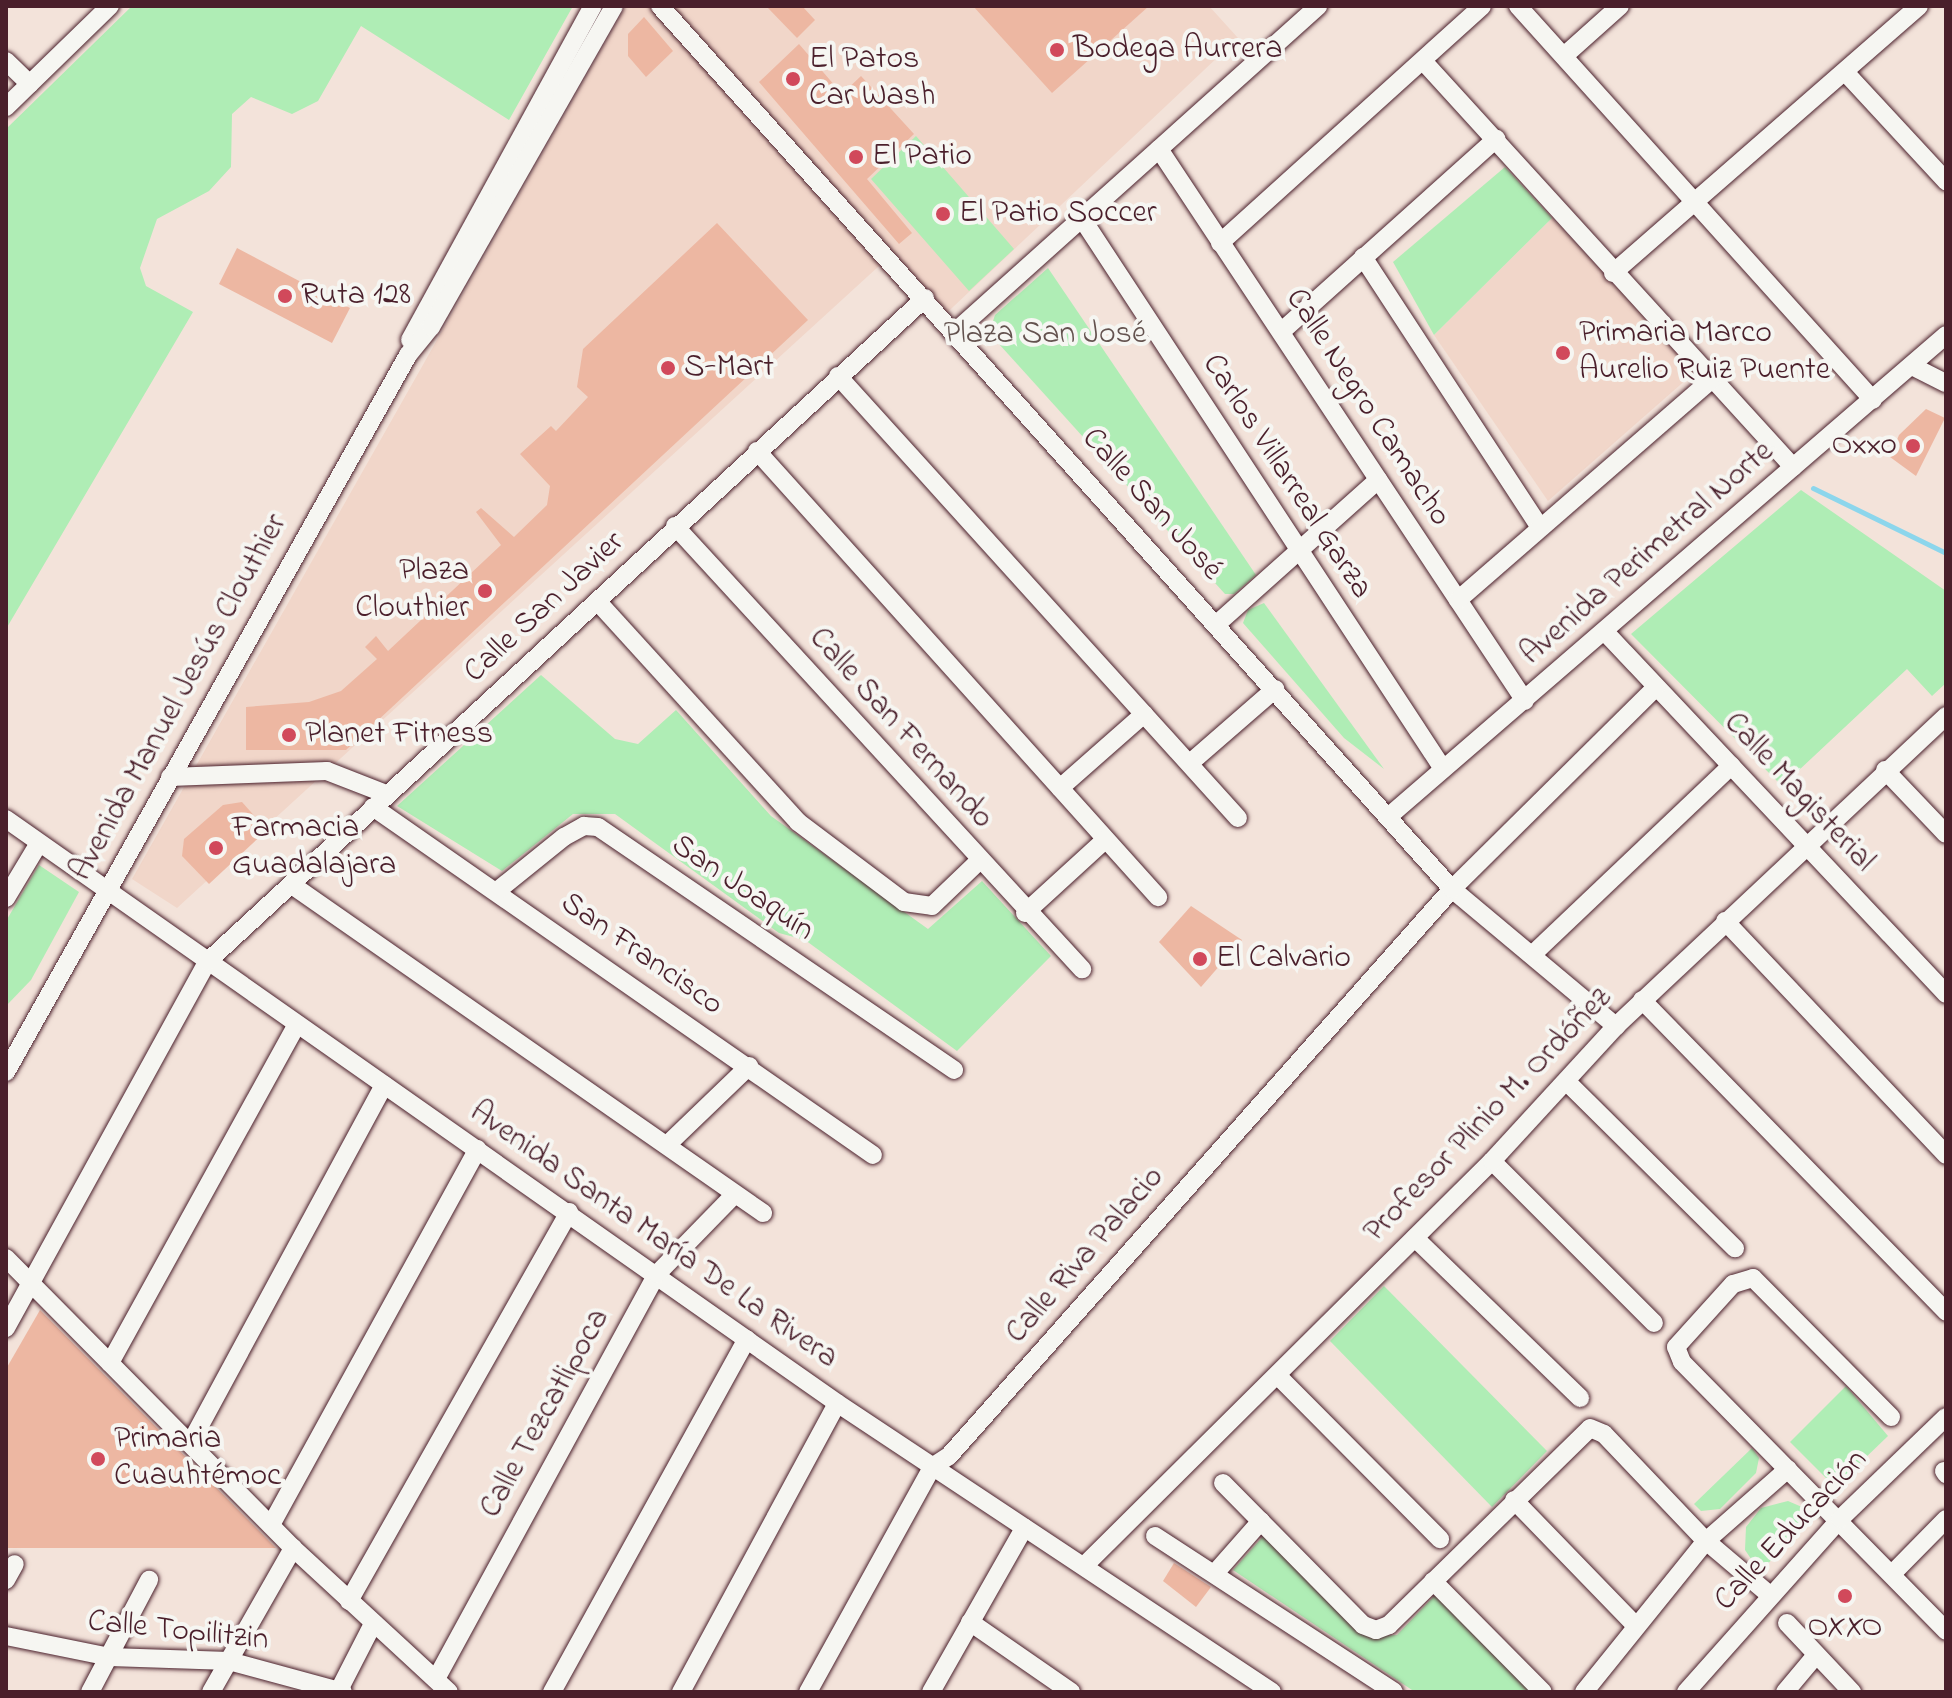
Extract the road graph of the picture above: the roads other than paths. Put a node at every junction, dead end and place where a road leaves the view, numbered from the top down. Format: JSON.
{"nodes":[{"id":1,"x":109,"y":6,"type":"edge"},
{"id":2,"x":593,"y":6,"type":"edge"},
{"id":3,"x":614,"y":6,"type":"edge"},
{"id":4,"x":660,"y":6,"type":"edge"},
{"id":5,"x":1318,"y":6,"type":"edge"},
{"id":6,"x":1482,"y":6,"type":"edge"},
{"id":7,"x":1518,"y":6,"type":"edge"},
{"id":8,"x":1620,"y":6,"type":"edge"},
{"id":9,"x":1919,"y":6,"type":"edge"},
{"id":10,"x":1564,"y":56,"type":"junction"},
{"id":11,"x":6,"y":61,"type":"edge"},
{"id":12,"x":1424,"y":62,"type":"junction"},
{"id":13,"x":1845,"y":72,"type":"junction"},
{"id":14,"x":30,"y":84,"type":"junction"},
{"id":15,"x":6,"y":107,"type":"edge"},
{"id":16,"x":1496,"y":139,"type":"junction"},
{"id":17,"x":1159,"y":149,"type":"junction"},
{"id":18,"x":1946,"y":181,"type":"edge"},
{"id":19,"x":1697,"y":203,"type":"junction"},
{"id":20,"x":1081,"y":217,"type":"junction"},
{"id":21,"x":1220,"y":243,"type":"junction"},
{"id":22,"x":1363,"y":257,"type":"junction"},
{"id":23,"x":1613,"y":273,"type":"junction"},
{"id":24,"x":925,"y":298,"type":"junction"},
{"id":25,"x":1282,"y":331,"type":"junction"},
{"id":26,"x":955,"y":332,"type":"junction"},
{"id":27,"x":1946,"y":335,"type":"edge"},
{"id":28,"x":408,"y":355,"type":"junction"},
{"id":29,"x":1912,"y":366,"type":"junction"},
{"id":30,"x":838,"y":376,"type":"junction"},
{"id":31,"x":1712,"y":379,"type":"junction"},
{"id":32,"x":1946,"y":383,"type":"edge"},
{"id":33,"x":1873,"y":400,"type":"junction"},
{"id":34,"x":757,"y":451,"type":"junction"},
{"id":35,"x":1793,"y":467,"type":"junction"},
{"id":36,"x":1378,"y":480,"type":"junction"},
{"id":37,"x":675,"y":526,"type":"junction"},
{"id":38,"x":1540,"y":527,"type":"junction"},
{"id":39,"x":1298,"y":551,"type":"junction"},
{"id":40,"x":1458,"y":600,"type":"junction"},
{"id":41,"x":598,"y":602,"type":"junction"},
{"id":42,"x":1218,"y":623,"type":"junction"},
{"id":43,"x":1606,"y":633,"type":"junction"},
{"id":44,"x":1656,"y":687,"type":"junction"},
{"id":45,"x":1275,"y":689,"type":"junction"},
{"id":46,"x":1525,"y":701,"type":"junction"},
{"id":47,"x":1144,"y":714,"type":"junction"},
{"id":48,"x":1946,"y":716,"type":"edge"},
{"id":49,"x":1190,"y":763,"type":"junction"},
{"id":50,"x":1731,"y":766,"type":"junction"},
{"id":51,"x":1443,"y":769,"type":"junction"},
{"id":52,"x":1885,"y":770,"type":"junction"},
{"id":53,"x":170,"y":777,"type":"junction"},
{"id":54,"x":1060,"y":788,"type":"junction"},
{"id":55,"x":380,"y":801,"type":"junction"},
{"id":56,"x":1388,"y":817,"type":"junction"},
{"id":57,"x":1238,"y":818,"type":"dead end"},
{"id":58,"x":6,"y":819,"type":"edge"},
{"id":59,"x":1946,"y":834,"type":"edge"},
{"id":60,"x":1105,"y":840,"type":"junction"},
{"id":61,"x":39,"y":843,"type":"junction"},
{"id":62,"x":1807,"y":846,"type":"junction"},
{"id":63,"x":979,"y":861,"type":"junction"},
{"id":64,"x":292,"y":885,"type":"junction"},
{"id":65,"x":1452,"y":889,"type":"junction"},
{"id":66,"x":106,"y":891,"type":"junction"},
{"id":67,"x":497,"y":891,"type":"junction"},
{"id":68,"x":1158,"y":897,"type":"dead end"},
{"id":69,"x":6,"y":898,"type":"edge"},
{"id":70,"x":1025,"y":913,"type":"junction"},
{"id":71,"x":1725,"y":921,"type":"junction"},
{"id":72,"x":1534,"y":953,"type":"junction"},
{"id":73,"x":207,"y":962,"type":"junction"},
{"id":74,"x":1082,"y":969,"type":"dead end"},
{"id":75,"x":1946,"y":994,"type":"edge"},
{"id":76,"x":1642,"y":1000,"type":"junction"},
{"id":77,"x":297,"y":1024,"type":"junction"},
{"id":78,"x":1616,"y":1026,"type":"junction"},
{"id":79,"x":749,"y":1066,"type":"junction"},
{"id":80,"x":954,"y":1070,"type":"dead end"},
{"id":81,"x":6,"y":1072,"type":"edge"},
{"id":82,"x":1568,"y":1083,"type":"junction"},
{"id":83,"x":384,"y":1085,"type":"junction"},
{"id":84,"x":667,"y":1145,"type":"junction"},
{"id":85,"x":478,"y":1149,"type":"junction"},
{"id":86,"x":873,"y":1155,"type":"dead end"},
{"id":87,"x":1946,"y":1155,"type":"edge"},
{"id":88,"x":1492,"y":1161,"type":"junction"},
{"id":89,"x":734,"y":1195,"type":"junction"},
{"id":90,"x":569,"y":1212,"type":"junction"},
{"id":91,"x":763,"y":1213,"type":"dead end"},
{"id":92,"x":1415,"y":1238,"type":"junction"},
{"id":93,"x":1735,"y":1248,"type":"dead end"},
{"id":94,"x":6,"y":1258,"type":"edge"},
{"id":95,"x":657,"y":1274,"type":"junction"},
{"id":96,"x":31,"y":1282,"type":"junction"},
{"id":97,"x":1946,"y":1312,"type":"edge"},
{"id":98,"x":1654,"y":1323,"type":"dead end"},
{"id":99,"x":6,"y":1328,"type":"edge"},
{"id":100,"x":747,"y":1339,"type":"junction"},
{"id":101,"x":110,"y":1363,"type":"junction"},
{"id":102,"x":1278,"y":1376,"type":"junction"},
{"id":103,"x":1580,"y":1398,"type":"dead end"},
{"id":104,"x":837,"y":1403,"type":"junction"},
{"id":105,"x":1891,"y":1417,"type":"dead end"},
{"id":106,"x":1946,"y":1417,"type":"edge"},
{"id":107,"x":191,"y":1442,"type":"junction"},
{"id":108,"x":932,"y":1467,"type":"junction"},
{"id":109,"x":1788,"y":1469,"type":"junction"},
{"id":110,"x":1223,"y":1483,"type":"dead end"},
{"id":111,"x":1514,"y":1500,"type":"junction"},
{"id":112,"x":1840,"y":1519,"type":"junction"},
{"id":113,"x":1946,"y":1519,"type":"edge"},
{"id":114,"x":1261,"y":1521,"type":"junction"},
{"id":115,"x":271,"y":1525,"type":"junction"},
{"id":116,"x":1024,"y":1528,"type":"junction"},
{"id":117,"x":1155,"y":1536,"type":"dead end"},
{"id":118,"x":1440,"y":1539,"type":"dead end"},
{"id":119,"x":1706,"y":1541,"type":"junction"},
{"id":120,"x":293,"y":1548,"type":"junction"},
{"id":121,"x":1084,"y":1566,"type":"junction"},
{"id":122,"x":1216,"y":1572,"type":"junction"},
{"id":123,"x":1892,"y":1574,"type":"junction"},
{"id":124,"x":149,"y":1580,"type":"dead end"},
{"id":125,"x":1433,"y":1581,"type":"junction"},
{"id":126,"x":1770,"y":1595,"type":"junction"},
{"id":127,"x":349,"y":1601,"type":"junction"},
{"id":128,"x":970,"y":1622,"type":"junction"},
{"id":129,"x":1787,"y":1623,"type":"dead end"},
{"id":130,"x":373,"y":1624,"type":"junction"},
{"id":131,"x":1636,"y":1626,"type":"junction"},
{"id":132,"x":1946,"y":1631,"type":"edge"},
{"id":133,"x":6,"y":1636,"type":"edge"},
{"id":134,"x":1816,"y":1655,"type":"junction"},
{"id":135,"x":110,"y":1657,"type":"junction"},
{"id":136,"x":229,"y":1661,"type":"junction"},
{"id":137,"x":443,"y":1686,"type":"edge"},
{"id":138,"x":340,"y":1691,"type":"edge"},
{"id":139,"x":90,"y":1692,"type":"edge"},
{"id":140,"x":211,"y":1692,"type":"edge"},
{"id":141,"x":552,"y":1692,"type":"edge"},
{"id":142,"x":681,"y":1692,"type":"edge"},
{"id":143,"x":808,"y":1692,"type":"edge"},
{"id":144,"x":931,"y":1692,"type":"edge"},
{"id":145,"x":1071,"y":1692,"type":"edge"},
{"id":146,"x":1272,"y":1692,"type":"edge"},
{"id":147,"x":1394,"y":1692,"type":"edge"},
{"id":148,"x":1543,"y":1692,"type":"edge"},
{"id":149,"x":1584,"y":1692,"type":"edge"},
{"id":150,"x":1686,"y":1692,"type":"edge"},
{"id":151,"x":1785,"y":1692,"type":"edge"},
{"id":152,"x":1852,"y":1692,"type":"edge"}],
"edges":[{"from":1,"to":14,"type":"street"},
{"from":2,"to":28,"type":"street","name":"Avenida Manuel Jesús Clouthier"},
{"from":3,"to":28,"type":"street","name":"Avenida Manuel Jesús Clouthier"},
{"from":4,"to":24,"type":"street","name":"Calle San José"},
{"from":5,"to":17,"type":"street"},
{"from":6,"to":12,"type":"street"},
{"from":7,"to":10,"type":"street"},
{"from":8,"to":10,"type":"street"},
{"from":9,"to":13,"type":"street"},
{"from":10,"to":19,"type":"street"},
{"from":11,"to":14,"type":"street"},
{"from":12,"to":16,"type":"street"},
{"from":12,"to":21,"type":"street"},
{"from":13,"to":18,"type":"street"},
{"from":13,"to":19,"type":"street"},
{"from":14,"to":15,"type":"street"},
{"from":16,"to":22,"type":"street"},
{"from":16,"to":23,"type":"street"},
{"from":17,"to":20,"type":"street"},
{"from":17,"to":21,"type":"street","name":"Calle Negro Camacho"},
{"from":19,"to":23,"type":"street"},
{"from":19,"to":33,"type":"street"},
{"from":20,"to":26,"type":"street"},
{"from":20,"to":39,"type":"street","name":"Carlos Villarreal Garza"},
{"from":21,"to":25,"type":"street","name":"Calle Negro Camacho"},
{"from":22,"to":25,"type":"street"},
{"from":22,"to":38,"type":"street"},
{"from":23,"to":31,"type":"street"},
{"from":24,"to":26,"type":"street","name":"Calle San José"},
{"from":24,"to":30,"type":"street","name":"Calle San Javier"},
{"from":25,"to":36,"type":"street","name":"Calle Negro Camacho"},
{"from":26,"to":42,"type":"street","name":"Calle San José"},
{"from":27,"to":29,"type":"street","name":"Avenida Perimetral Norte"},
{"from":28,"to":53,"type":"street","name":"Avenida Manuel Jesús Clouthier"},
{"from":29,"to":32,"type":"street"},
{"from":29,"to":33,"type":"street","name":"Avenida Perimetral Norte"},
{"from":30,"to":34,"type":"street","name":"Calle San Javier"},
{"from":30,"to":47,"type":"street"},
{"from":31,"to":35,"type":"street"},
{"from":31,"to":38,"type":"street"},
{"from":33,"to":35,"type":"street","name":"Avenida Perimetral Norte"},
{"from":34,"to":37,"type":"street","name":"Calle San Javier"},
{"from":34,"to":54,"type":"street"},
{"from":35,"to":43,"type":"street","name":"Avenida Perimetral Norte"},
{"from":36,"to":39,"type":"street"},
{"from":36,"to":40,"type":"street","name":"Calle Negro Camacho"},
{"from":37,"to":41,"type":"street","name":"Calle San Javier"},
{"from":37,"to":63,"type":"street","name":"Calle San Fernando"},
{"from":38,"to":40,"type":"street"},
{"from":39,"to":42,"type":"street"},
{"from":39,"to":51,"type":"street","name":"Carlos Villarreal Garza"},
{"from":40,"to":46,"type":"street","name":"Calle Negro Camacho"},
{"from":41,"to":55,"type":"street","name":"Calle San Javier"},
{"from":41,"to":63,"type":"street"},
{"from":42,"to":45,"type":"street","name":"Calle San José"},
{"from":43,"to":44,"type":"street","name":"Calle Magisterial"},
{"from":43,"to":46,"type":"street","name":"Avenida Perimetral Norte"},
{"from":44,"to":50,"type":"street","name":"Calle Magisterial"},
{"from":44,"to":65,"type":"street","name":"Calle Riva Palacio"},
{"from":45,"to":49,"type":"street"},
{"from":45,"to":56,"type":"street","name":"Calle San José"},
{"from":46,"to":51,"type":"street","name":"Avenida Perimetral Norte"},
{"from":47,"to":49,"type":"street"},
{"from":47,"to":54,"type":"street"},
{"from":48,"to":52,"type":"street","name":"Profesor Plinio M. Ordóñez"},
{"from":49,"to":57,"type":"street"},
{"from":50,"to":62,"type":"street","name":"Calle Magisterial"},
{"from":50,"to":72,"type":"street"},
{"from":51,"to":56,"type":"street","name":"Avenida Perimetral Norte"},
{"from":52,"to":59,"type":"street"},
{"from":52,"to":62,"type":"street","name":"Profesor Plinio M. Ordóñez"},
{"from":53,"to":55,"type":"street","name":"San Francisco"},
{"from":53,"to":66,"type":"street","name":"Avenida Manuel Jesús Clouthier"},
{"from":54,"to":60,"type":"street"},
{"from":55,"to":64,"type":"street","name":"Calle San Javier"},
{"from":55,"to":67,"type":"street","name":"San Francisco"},
{"from":56,"to":65,"type":"street","name":"Calle San José"},
{"from":58,"to":61,"type":"street","name":"Avenida Santa María De La Rivera"},
{"from":60,"to":68,"type":"street"},
{"from":60,"to":70,"type":"street"},
{"from":61,"to":66,"type":"street","name":"Avenida Santa María De La Rivera"},
{"from":61,"to":69,"type":"street"},
{"from":62,"to":71,"type":"street","name":"Profesor Plinio M. Ordóñez"},
{"from":62,"to":75,"type":"street","name":"Calle Magisterial"},
{"from":63,"to":70,"type":"street","name":"Calle San Fernando"},
{"from":64,"to":73,"type":"street","name":"Calle San Javier"},
{"from":64,"to":84,"type":"street"},
{"from":65,"to":72,"type":"street","name":"Calle San José"},
{"from":65,"to":108,"type":"street","name":"Calle Riva Palacio"},
{"from":66,"to":73,"type":"street","name":"Avenida Santa María De La Rivera"},
{"from":66,"to":81,"type":"street","name":"Avenida Manuel Jesús Clouthier"},
{"from":67,"to":79,"type":"street","name":"San Francisco"},
{"from":67,"to":80,"type":"street","name":"San Joaquín"},
{"from":70,"to":74,"type":"street","name":"Calle San Fernando"},
{"from":71,"to":76,"type":"street","name":"Profesor Plinio M. Ordóñez"},
{"from":71,"to":87,"type":"street"},
{"from":72,"to":78,"type":"street","name":"Calle San José"},
{"from":73,"to":77,"type":"street","name":"Avenida Santa María De La Rivera"},
{"from":73,"to":96,"type":"street","name":"Calle San Javier"},
{"from":76,"to":78,"type":"street","name":"Profesor Plinio M. Ordóñez"},
{"from":76,"to":97,"type":"street"},
{"from":77,"to":83,"type":"street","name":"Avenida Santa María De La Rivera"},
{"from":77,"to":101,"type":"street"},
{"from":78,"to":82,"type":"street","name":"Profesor Plinio M. Ordóñez"},
{"from":79,"to":84,"type":"street"},
{"from":79,"to":86,"type":"street","name":"San Francisco"},
{"from":82,"to":88,"type":"street","name":"Profesor Plinio M. Ordóñez"},
{"from":82,"to":93,"type":"street"},
{"from":83,"to":85,"type":"street","name":"Avenida Santa María De La Rivera"},
{"from":83,"to":107,"type":"street"},
{"from":84,"to":89,"type":"street"},
{"from":85,"to":90,"type":"street","name":"Avenida Santa María De La Rivera"},
{"from":85,"to":115,"type":"street"},
{"from":88,"to":92,"type":"street","name":"Profesor Plinio M. Ordóñez"},
{"from":88,"to":98,"type":"street"},
{"from":89,"to":91,"type":"street"},
{"from":89,"to":95,"type":"street","name":"Calle Tezcatlipoca"},
{"from":90,"to":95,"type":"street","name":"Avenida Santa María De La Rivera"},
{"from":90,"to":127,"type":"street"},
{"from":92,"to":102,"type":"street","name":"Profesor Plinio M. Ordóñez"},
{"from":92,"to":103,"type":"street"},
{"from":94,"to":96,"type":"street"},
{"from":95,"to":100,"type":"street","name":"Avenida Santa María De La Rivera"},
{"from":95,"to":137,"type":"street","name":"Calle Tezcatlipoca"},
{"from":96,"to":99,"type":"street","name":"Calle San Javier"},
{"from":96,"to":101,"type":"street"},
{"from":100,"to":104,"type":"street","name":"Avenida Santa María De La Rivera"},
{"from":100,"to":141,"type":"street"},
{"from":101,"to":107,"type":"street"},
{"from":102,"to":118,"type":"street"},
{"from":102,"to":121,"type":"street","name":"Profesor Plinio M. Ordóñez"},
{"from":104,"to":108,"type":"street","name":"Avenida Santa María De La Rivera"},
{"from":104,"to":142,"type":"street"},
{"from":105,"to":109,"type":"street"},
{"from":106,"to":112,"type":"street","name":"Calle Educación"},
{"from":107,"to":115,"type":"street"},
{"from":108,"to":116,"type":"street","name":"Avenida Santa María De La Rivera"},
{"from":108,"to":143,"type":"street","name":"Calle Riva Palacio"},
{"from":109,"to":112,"type":"street"},
{"from":109,"to":119,"type":"street"},
{"from":110,"to":114,"type":"street"},
{"from":111,"to":119,"type":"street"},
{"from":111,"to":125,"type":"street"},
{"from":111,"to":131,"type":"street"},
{"from":112,"to":123,"type":"street"},
{"from":112,"to":126,"type":"street","name":"Calle Educación"},
{"from":113,"to":123,"type":"street"},
{"from":114,"to":122,"type":"street"},
{"from":114,"to":125,"type":"street"},
{"from":115,"to":120,"type":"street"},
{"from":116,"to":121,"type":"street","name":"Avenida Santa María De La Rivera"},
{"from":116,"to":128,"type":"street"},
{"from":117,"to":122,"type":"street"},
{"from":119,"to":126,"type":"street"},
{"from":119,"to":131,"type":"street"},
{"from":120,"to":127,"type":"street"},
{"from":120,"to":136,"type":"street"},
{"from":121,"to":146,"type":"street","name":"Avenida Santa María De La Rivera"},
{"from":122,"to":147,"type":"street"},
{"from":123,"to":132,"type":"street"},
{"from":124,"to":135,"type":"street"},
{"from":125,"to":148,"type":"street"},
{"from":126,"to":150,"type":"street","name":"Calle Educación"},
{"from":127,"to":130,"type":"street"},
{"from":128,"to":144,"type":"street"},
{"from":128,"to":145,"type":"street"},
{"from":129,"to":134,"type":"street"},
{"from":130,"to":137,"type":"street"},
{"from":130,"to":138,"type":"street"},
{"from":131,"to":149,"type":"street"},
{"from":133,"to":135,"type":"street","name":"Calle Topilitzin"},
{"from":134,"to":151,"type":"street"},
{"from":134,"to":152,"type":"street"},
{"from":135,"to":136,"type":"street","name":"Calle Topilitzin"},
{"from":135,"to":139,"type":"street"},
{"from":136,"to":138,"type":"street","name":"Calle Topilitzin"},
{"from":136,"to":140,"type":"street"}]}
